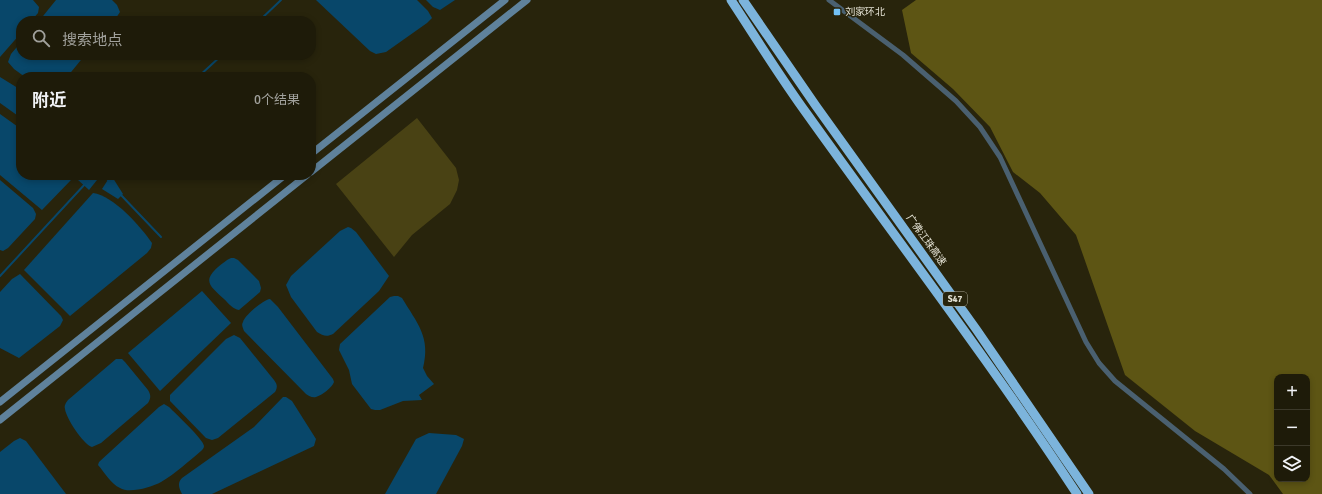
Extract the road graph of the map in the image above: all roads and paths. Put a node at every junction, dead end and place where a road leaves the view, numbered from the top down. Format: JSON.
{"nodes":[{"id":1,"x":505,"y":0,"type":"edge"},
{"id":2,"x":527,"y":0,"type":"edge"},
{"id":3,"x":724,"y":0,"type":"edge"},
{"id":4,"x":731,"y":0,"type":"edge"},
{"id":5,"x":743,"y":0,"type":"edge"},
{"id":6,"x":829,"y":0,"type":"edge"},
{"id":7,"x":754,"y":36,"type":"junction"},
{"id":8,"x":316,"y":150,"type":"edge"},
{"id":9,"x":316,"y":168,"type":"edge"},
{"id":10,"x":279,"y":180,"type":"edge"},
{"id":11,"x":302,"y":180,"type":"edge"},
{"id":12,"x":0,"y":402,"type":"edge"},
{"id":13,"x":0,"y":420,"type":"edge"},
{"id":14,"x":1077,"y":494,"type":"edge"},
{"id":15,"x":1089,"y":494,"type":"edge"},
{"id":16,"x":1250,"y":494,"type":"edge"}],
"edges":[{"from":1,"to":8,"type":"main road"},
{"from":2,"to":9,"type":"main road"},
{"from":3,"to":7,"type":"highway"},
{"from":4,"to":7,"type":"highway","number":"S47"},
{"from":5,"to":15,"type":"highway","name":"广佛江珠高速","number":"S47"},
{"from":6,"to":16,"type":"street"},
{"from":7,"to":14,"type":"highway","number":"S47"},
{"from":10,"to":12,"type":"main road"},
{"from":11,"to":13,"type":"main road"}]}
